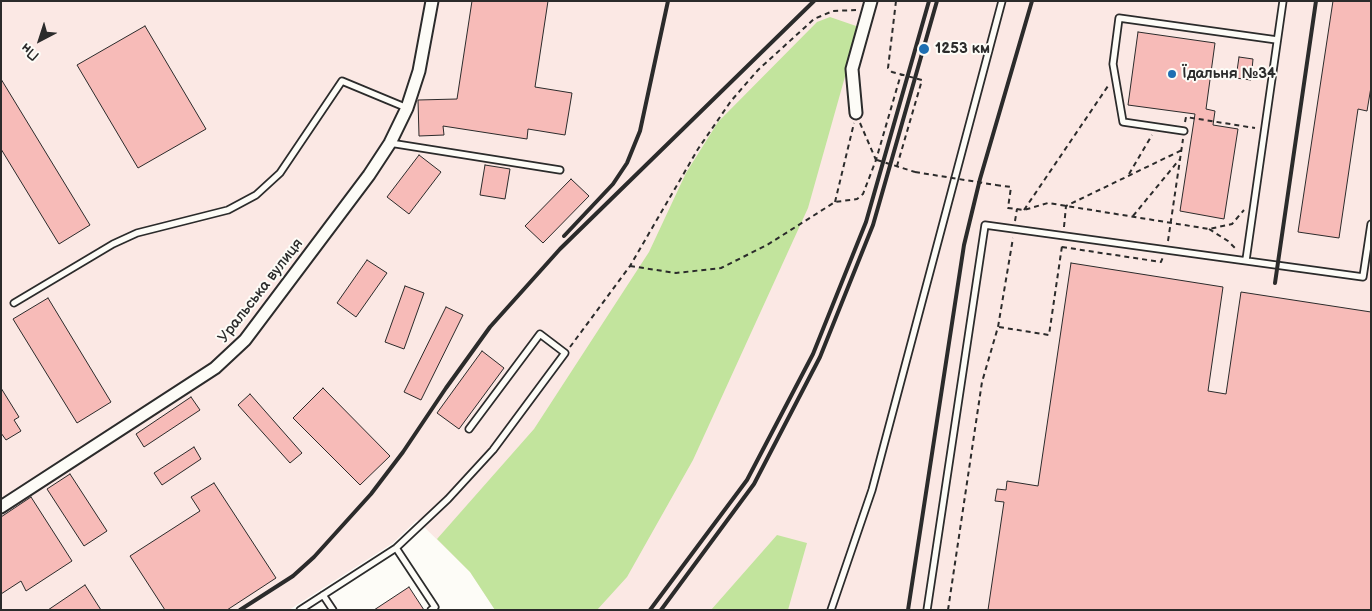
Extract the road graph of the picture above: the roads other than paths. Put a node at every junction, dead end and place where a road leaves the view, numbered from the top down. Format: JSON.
{"nodes":[{"id":1,"x":432,"y":1,"type":"edge"},
{"id":2,"x":1002,"y":1,"type":"edge"},
{"id":3,"x":1283,"y":1,"type":"edge"},
{"id":4,"x":870,"y":5,"type":"edge"},
{"id":5,"x":1277,"y":40,"type":"junction"},
{"id":6,"x":407,"y":108,"type":"junction"},
{"id":7,"x":856,"y":113,"type":"road end"},
{"id":8,"x":1184,"y":131,"type":"road end"},
{"id":9,"x":390,"y":142,"type":"junction"},
{"id":10,"x":560,"y":170,"type":"dead end"},
{"id":11,"x":1371,"y":224,"type":"edge"},
{"id":12,"x":1246,"y":260,"type":"junction"},
{"id":13,"x":14,"y":303,"type":"dead end"},
{"id":14,"x":469,"y":429,"type":"dead end"},
{"id":15,"x":1,"y":507,"type":"edge"},
{"id":16,"x":396,"y":548,"type":"junction"},
{"id":17,"x":323,"y":595,"type":"junction"},
{"id":18,"x":300,"y":610,"type":"edge"},
{"id":19,"x":333,"y":610,"type":"edge"},
{"id":20,"x":431,"y":610,"type":"edge"},
{"id":21,"x":831,"y":610,"type":"edge"},
{"id":22,"x":927,"y":610,"type":"edge"}],
"edges":[{"from":1,"to":6,"type":"street","name":"Уральська вулиця"},
{"from":2,"to":21,"type":"lane"},
{"from":3,"to":5,"type":"lane"},
{"from":4,"to":7,"type":"street"},
{"from":5,"to":8,"type":"lane"},
{"from":5,"to":12,"type":"lane"},
{"from":6,"to":9,"type":"street","name":"Уральська вулиця"},
{"from":6,"to":13,"type":"lane"},
{"from":9,"to":10,"type":"lane"},
{"from":9,"to":15,"type":"street","name":"Уральська вулиця"},
{"from":11,"to":12,"type":"lane"},
{"from":12,"to":22,"type":"lane"},
{"from":14,"to":16,"type":"lane"},
{"from":16,"to":17,"type":"lane"},
{"from":16,"to":20,"type":"lane"},
{"from":17,"to":18,"type":"lane"},
{"from":17,"to":19,"type":"lane"}]}
